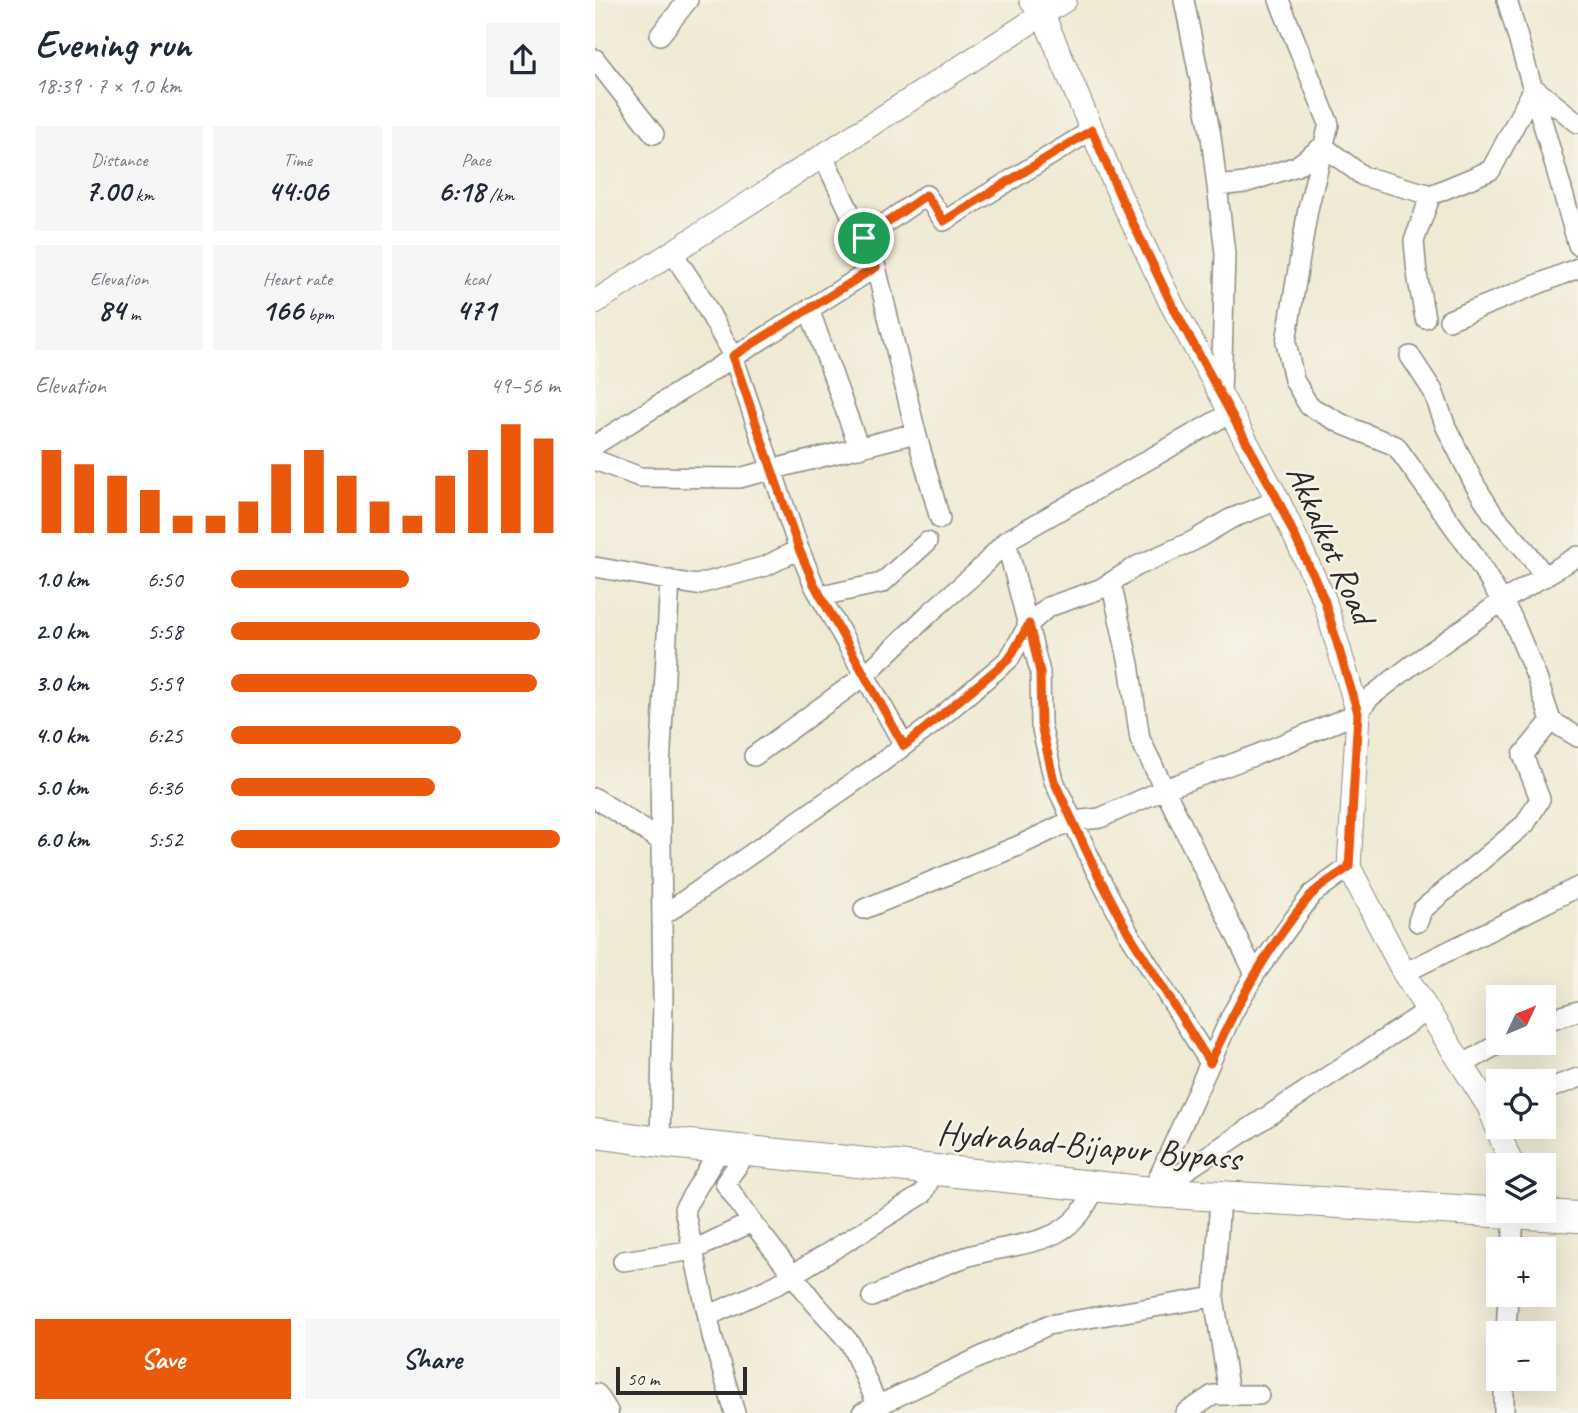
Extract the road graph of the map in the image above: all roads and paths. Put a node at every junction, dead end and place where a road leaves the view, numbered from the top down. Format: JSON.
{"nodes":[{"id":1,"x":688,"y":0,"type":"edge"},
{"id":2,"x":1065,"y":0,"type":"edge"},
{"id":3,"x":1184,"y":0,"type":"edge"},
{"id":4,"x":1279,"y":0,"type":"edge"},
{"id":5,"x":1507,"y":0,"type":"edge"},
{"id":6,"x":1037,"y":8,"type":"edge"},
{"id":7,"x":660,"y":35,"type":"dead end"},
{"id":8,"x":595,"y":58,"type":"edge"},
{"id":9,"x":1534,"y":88,"type":"junction"},
{"id":10,"x":1578,"y":123,"type":"edge"},
{"id":11,"x":1092,"y":130,"type":"junction"},
{"id":12,"x":654,"y":134,"type":"dead end"},
{"id":13,"x":1323,"y":146,"type":"junction"},
{"id":14,"x":823,"y":156,"type":"junction"},
{"id":15,"x":1217,"y":186,"type":"junction"},
{"id":16,"x":1430,"y":195,"type":"junction"},
{"id":17,"x":864,"y":238,"type":"junction"},
{"id":18,"x":1578,"y":245,"type":"edge"},
{"id":19,"x":672,"y":253,"type":"junction"},
{"id":20,"x":876,"y":267,"type":"junction"},
{"id":21,"x":1578,"y":268,"type":"edge"},
{"id":22,"x":595,"y":302,"type":"edge"},
{"id":23,"x":809,"y":309,"type":"junction"},
{"id":24,"x":1425,"y":318,"type":"dead end"},
{"id":25,"x":1449,"y":320,"type":"dead end"},
{"id":26,"x":733,"y":356,"type":"junction"},
{"id":27,"x":1409,"y":356,"type":"dead end"},
{"id":28,"x":1226,"y":404,"type":"junction"},
{"id":29,"x":916,"y":433,"type":"junction"},
{"id":30,"x":595,"y":445,"type":"edge"},
{"id":31,"x":859,"y":448,"type":"junction"},
{"id":32,"x":595,"y":460,"type":"edge"},
{"id":33,"x":772,"y":470,"type":"junction"},
{"id":34,"x":1278,"y":500,"type":"junction"},
{"id":35,"x":940,"y":519,"type":"dead end"},
{"id":36,"x":1006,"y":541,"type":"junction"},
{"id":37,"x":927,"y":542,"type":"dead end"},
{"id":38,"x":799,"y":549,"type":"junction"},
{"id":39,"x":1578,"y":556,"type":"edge"},
{"id":40,"x":595,"y":567,"type":"edge"},
{"id":41,"x":1545,"y":577,"type":"junction"},
{"id":42,"x":670,"y":580,"type":"junction"},
{"id":43,"x":1111,"y":582,"type":"junction"},
{"id":44,"x":821,"y":596,"type":"junction"},
{"id":45,"x":1501,"y":601,"type":"junction"},
{"id":46,"x":1029,"y":624,"type":"junction"},
{"id":47,"x":865,"y":676,"type":"junction"},
{"id":48,"x":1358,"y":713,"type":"junction"},
{"id":49,"x":1551,"y":721,"type":"junction"},
{"id":50,"x":1578,"y":737,"type":"edge"},
{"id":51,"x":904,"y":746,"type":"junction"},
{"id":52,"x":754,"y":756,"type":"dead end"},
{"id":53,"x":1165,"y":789,"type":"junction"},
{"id":54,"x":595,"y":798,"type":"edge"},
{"id":55,"x":1074,"y":821,"type":"junction"},
{"id":56,"x":661,"y":841,"type":"junction"},
{"id":57,"x":1349,"y":867,"type":"junction"},
{"id":58,"x":1578,"y":887,"type":"edge"},
{"id":59,"x":864,"y":909,"type":"dead end"},
{"id":60,"x":662,"y":916,"type":"junction"},
{"id":61,"x":1418,"y":922,"type":"dead end"},
{"id":62,"x":1403,"y":973,"type":"junction"},
{"id":63,"x":1255,"y":974,"type":"junction"},
{"id":64,"x":1427,"y":1011,"type":"junction"},
{"id":65,"x":1578,"y":1011,"type":"edge"},
{"id":66,"x":1556,"y":1018,"type":"edge"},
{"id":67,"x":1486,"y":1051,"type":"edge"},
{"id":68,"x":1210,"y":1063,"type":"junction"},
{"id":69,"x":1462,"y":1065,"type":"junction"},
{"id":70,"x":1578,"y":1078,"type":"edge"},
{"id":71,"x":1556,"y":1086,"type":"edge"},
{"id":72,"x":1486,"y":1102,"type":"edge"},
{"id":73,"x":595,"y":1133,"type":"edge"},
{"id":74,"x":660,"y":1142,"type":"junction"},
{"id":75,"x":734,"y":1150,"type":"junction"},
{"id":76,"x":934,"y":1170,"type":"junction"},
{"id":77,"x":1097,"y":1186,"type":"junction"},
{"id":78,"x":1152,"y":1192,"type":"junction"},
{"id":79,"x":1220,"y":1197,"type":"junction"},
{"id":80,"x":1486,"y":1211,"type":"edge"},
{"id":81,"x":1556,"y":1217,"type":"edge"},
{"id":82,"x":1576,"y":1220,"type":"edge"},
{"id":83,"x":752,"y":1222,"type":"junction"},
{"id":84,"x":694,"y":1250,"type":"junction"},
{"id":85,"x":623,"y":1261,"type":"dead end"},
{"id":86,"x":793,"y":1274,"type":"junction"},
{"id":87,"x":872,"y":1297,"type":"dead end"},
{"id":88,"x":1214,"y":1297,"type":"junction"},
{"id":89,"x":708,"y":1316,"type":"junction"},
{"id":90,"x":1504,"y":1391,"type":"edge"},
{"id":91,"x":1229,"y":1394,"type":"junction"},
{"id":92,"x":1259,"y":1395,"type":"dead end"},
{"id":93,"x":595,"y":1397,"type":"edge"},
{"id":94,"x":873,"y":1411,"type":"edge"},
{"id":95,"x":605,"y":1413,"type":"edge"},
{"id":96,"x":736,"y":1413,"type":"edge"},
{"id":97,"x":1186,"y":1413,"type":"edge"},
{"id":98,"x":1504,"y":1413,"type":"edge"}],
"edges":[{"from":1,"to":7,"type":"street"},
{"from":2,"to":6,"type":"street"},
{"from":3,"to":15,"type":"street"},
{"from":4,"to":13,"type":"street"},
{"from":5,"to":9,"type":"street"},
{"from":6,"to":11,"type":"street","name":"Akkalkot Road"},
{"from":6,"to":14,"type":"street"},
{"from":8,"to":12,"type":"street"},
{"from":9,"to":10,"type":"street"},
{"from":9,"to":16,"type":"street"},
{"from":9,"to":18,"type":"street"},
{"from":11,"to":17,"type":"street"},
{"from":11,"to":28,"type":"street","name":"Akkalkot Road"},
{"from":13,"to":15,"type":"street"},
{"from":13,"to":16,"type":"street"},
{"from":13,"to":45,"type":"street"},
{"from":14,"to":17,"type":"street"},
{"from":14,"to":19,"type":"street"},
{"from":15,"to":28,"type":"street"},
{"from":16,"to":24,"type":"street"},
{"from":17,"to":20,"type":"street"},
{"from":19,"to":22,"type":"street"},
{"from":19,"to":26,"type":"street"},
{"from":20,"to":23,"type":"street"},
{"from":20,"to":29,"type":"street"},
{"from":21,"to":25,"type":"street"},
{"from":23,"to":26,"type":"street"},
{"from":23,"to":31,"type":"street"},
{"from":26,"to":30,"type":"street"},
{"from":26,"to":33,"type":"street"},
{"from":27,"to":41,"type":"street"},
{"from":28,"to":34,"type":"street","name":"Akkalkot Road"},
{"from":28,"to":36,"type":"street"},
{"from":29,"to":31,"type":"street"},
{"from":29,"to":35,"type":"street"},
{"from":31,"to":33,"type":"street"},
{"from":32,"to":33,"type":"street"},
{"from":33,"to":38,"type":"street"},
{"from":34,"to":43,"type":"street"},
{"from":34,"to":48,"type":"street","name":"Akkalkot Road"},
{"from":36,"to":46,"type":"street"},
{"from":36,"to":47,"type":"street"},
{"from":37,"to":44,"type":"street"},
{"from":38,"to":42,"type":"street"},
{"from":38,"to":44,"type":"street"},
{"from":39,"to":41,"type":"street"},
{"from":40,"to":42,"type":"street"},
{"from":41,"to":45,"type":"street"},
{"from":42,"to":56,"type":"street"},
{"from":43,"to":46,"type":"street"},
{"from":43,"to":53,"type":"street"},
{"from":44,"to":47,"type":"street"},
{"from":45,"to":48,"type":"street"},
{"from":45,"to":49,"type":"street"},
{"from":46,"to":51,"type":"street"},
{"from":46,"to":55,"type":"street"},
{"from":47,"to":51,"type":"street"},
{"from":47,"to":52,"type":"street"},
{"from":48,"to":53,"type":"street"},
{"from":48,"to":57,"type":"street","name":"Akkalkot Road"},
{"from":49,"to":50,"type":"street"},
{"from":49,"to":61,"type":"street"},
{"from":51,"to":60,"type":"street"},
{"from":53,"to":55,"type":"street"},
{"from":53,"to":63,"type":"street"},
{"from":54,"to":56,"type":"street"},
{"from":55,"to":59,"type":"street"},
{"from":55,"to":68,"type":"street"},
{"from":56,"to":60,"type":"street"},
{"from":57,"to":62,"type":"street"},
{"from":57,"to":63,"type":"street"},
{"from":58,"to":62,"type":"street"},
{"from":60,"to":74,"type":"street"},
{"from":62,"to":64,"type":"street"},
{"from":63,"to":68,"type":"street"},
{"from":64,"to":69,"type":"street"},
{"from":64,"to":78,"type":"street"},
{"from":65,"to":66,"type":"street"},
{"from":67,"to":69,"type":"street"},
{"from":68,"to":78,"type":"street"},
{"from":69,"to":72,"type":"street"},
{"from":70,"to":71,"type":"street"},
{"from":73,"to":74,"type":"main road","name":"Hydrabad-Bijapur Bypass"},
{"from":74,"to":75,"type":"main road","name":"Hydrabad-Bijapur Bypass"},
{"from":75,"to":76,"type":"main road","name":"Hydrabad-Bijapur Bypass"},
{"from":75,"to":83,"type":"street"},
{"from":75,"to":84,"type":"street"},
{"from":76,"to":77,"type":"main road","name":"Hydrabad-Bijapur Bypass"},
{"from":76,"to":86,"type":"street"},
{"from":77,"to":78,"type":"main road","name":"Hydrabad-Bijapur Bypass"},
{"from":77,"to":87,"type":"street"},
{"from":78,"to":79,"type":"main road","name":"Hydrabad-Bijapur Bypass"},
{"from":79,"to":80,"type":"main road","name":"Hydrabad-Bijapur Bypass"},
{"from":79,"to":88,"type":"street"},
{"from":81,"to":82,"type":"main road","name":"Hydrabad-Bijapur Bypass"},
{"from":83,"to":84,"type":"street"},
{"from":83,"to":86,"type":"street"},
{"from":84,"to":85,"type":"street"},
{"from":84,"to":89,"type":"street"},
{"from":86,"to":89,"type":"street"},
{"from":86,"to":94,"type":"street"},
{"from":88,"to":91,"type":"street"},
{"from":88,"to":94,"type":"street"},
{"from":89,"to":96,"type":"street"},
{"from":90,"to":98,"type":"street"},
{"from":91,"to":92,"type":"street"},
{"from":91,"to":97,"type":"street"},
{"from":93,"to":95,"type":"main road"}]}
